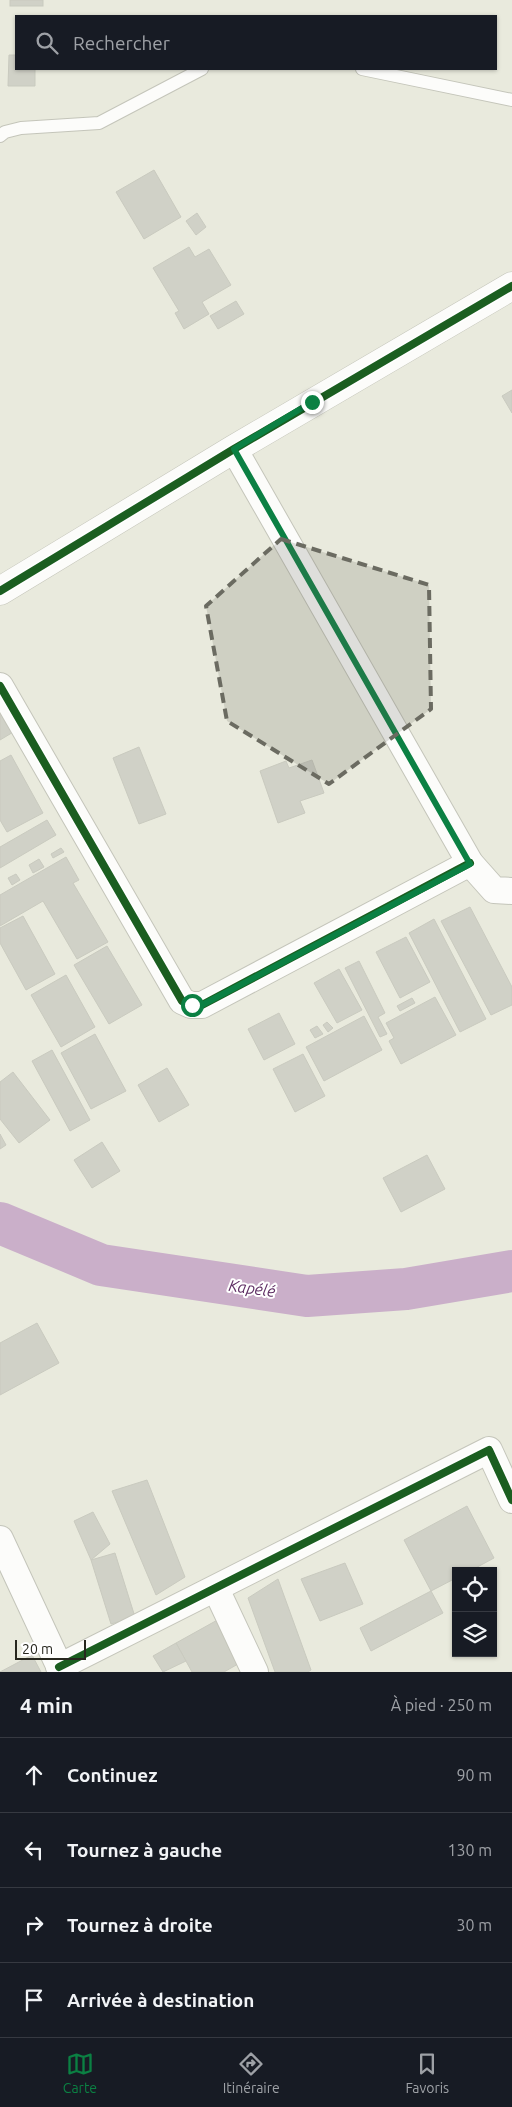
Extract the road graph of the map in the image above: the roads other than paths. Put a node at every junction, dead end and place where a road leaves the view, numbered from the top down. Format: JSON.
{"nodes":[{"id":1,"x":200,"y":70,"type":"edge"},
{"id":2,"x":367,"y":70,"type":"edge"},
{"id":3,"x":512,"y":100,"type":"edge"},
{"id":4,"x":0,"y":136,"type":"edge"},
{"id":5,"x":512,"y":286,"type":"edge"},
{"id":6,"x":234,"y":449,"type":"junction"},
{"id":7,"x":0,"y":592,"type":"edge"},
{"id":8,"x":0,"y":686,"type":"edge"},
{"id":9,"x":470,"y":864,"type":"junction"},
{"id":10,"x":512,"y":891,"type":"edge"},
{"id":11,"x":512,"y":1500,"type":"edge"},
{"id":12,"x":0,"y":1539,"type":"edge"},
{"id":13,"x":216,"y":1589,"type":"junction"},
{"id":14,"x":60,"y":1670,"type":"edge"},
{"id":15,"x":255,"y":1672,"type":"edge"}],
"edges":[{"from":1,"to":4,"type":"lane"},
{"from":2,"to":3,"type":"lane"},
{"from":5,"to":6,"type":"street"},
{"from":6,"to":7,"type":"street"},
{"from":6,"to":9,"type":"street"},
{"from":8,"to":9,"type":"street"},
{"from":9,"to":10,"type":"street"},
{"from":11,"to":13,"type":"street"},
{"from":12,"to":14,"type":"street"},
{"from":13,"to":14,"type":"street"},
{"from":13,"to":15,"type":"street"}]}
